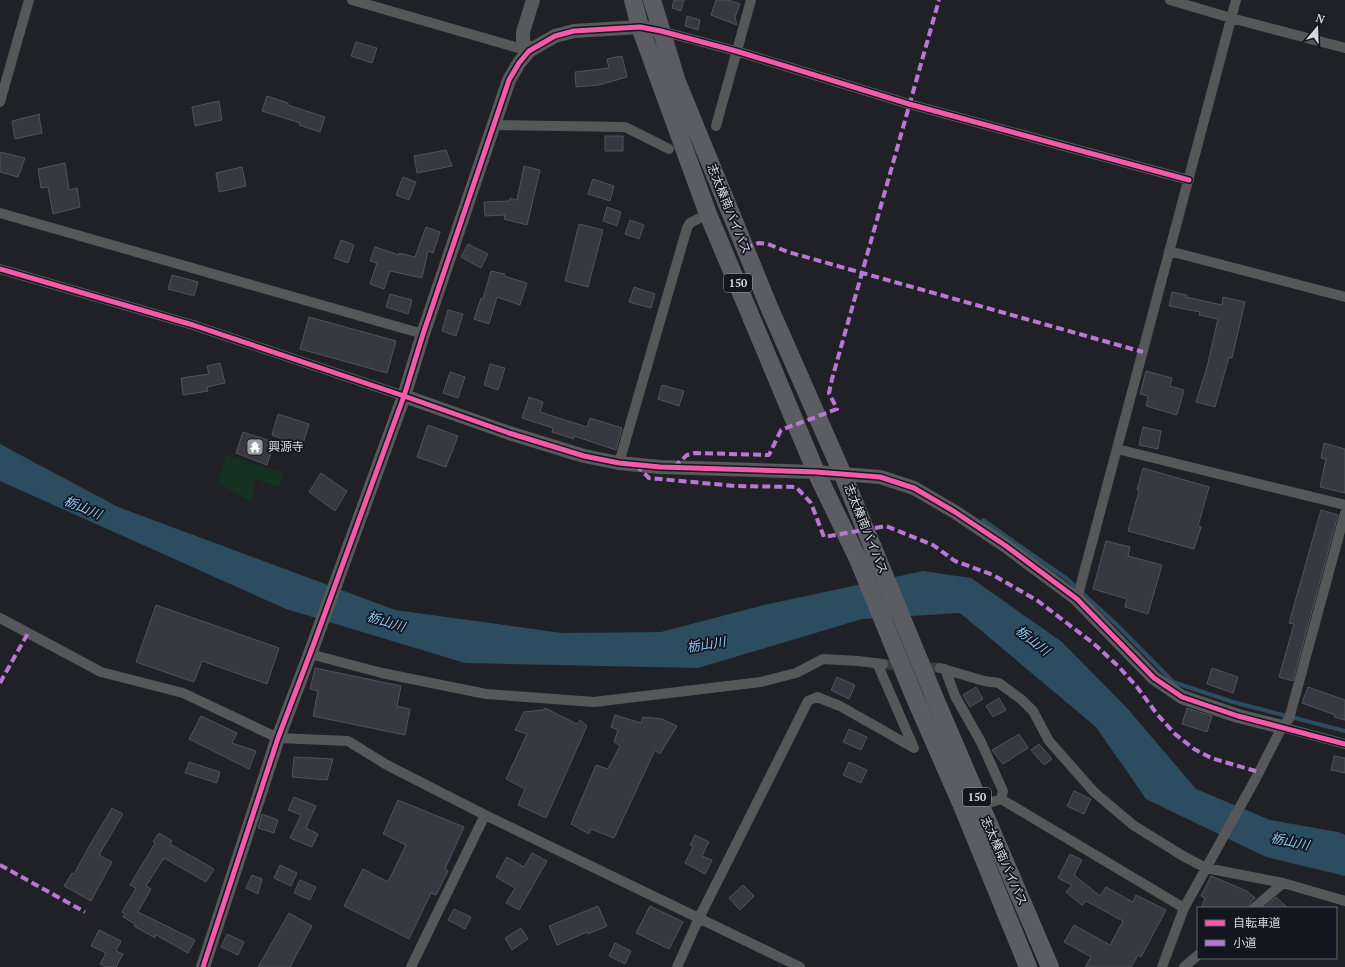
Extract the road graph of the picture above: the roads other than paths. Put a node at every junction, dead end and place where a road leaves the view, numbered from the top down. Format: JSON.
{"nodes":[{"id":1,"x":29,"y":0,"type":"edge"},
{"id":2,"x":352,"y":0,"type":"edge"},
{"id":3,"x":532,"y":0,"type":"edge"},
{"id":4,"x":633,"y":0,"type":"edge"},
{"id":5,"x":652,"y":0,"type":"edge"},
{"id":6,"x":750,"y":0,"type":"edge"},
{"id":7,"x":1170,"y":0,"type":"edge"},
{"id":8,"x":1236,"y":0,"type":"edge"},
{"id":9,"x":1231,"y":18,"type":"junction"},
{"id":10,"x":640,"y":27,"type":"junction"},
{"id":11,"x":661,"y":31,"type":"junction"},
{"id":12,"x":1345,"y":48,"type":"edge"},
{"id":13,"x":529,"y":51,"type":"junction"},
{"id":14,"x":736,"y":51,"type":"junction"},
{"id":15,"x":0,"y":102,"type":"edge"},
{"id":16,"x":493,"y":125,"type":"junction"},
{"id":17,"x":716,"y":126,"type":"dead end"},
{"id":18,"x":669,"y":149,"type":"dead end"},
{"id":19,"x":1189,"y":180,"type":"junction"},
{"id":20,"x":0,"y":213,"type":"edge"},
{"id":21,"x":708,"y":214,"type":"junction"},
{"id":22,"x":1169,"y":251,"type":"junction"},
{"id":23,"x":0,"y":269,"type":"edge"},
{"id":24,"x":1345,"y":297,"type":"edge"},
{"id":25,"x":423,"y":334,"type":"junction"},
{"id":26,"x":404,"y":396,"type":"junction"},
{"id":27,"x":1117,"y":449,"type":"junction"},
{"id":28,"x":619,"y":463,"type":"junction"},
{"id":29,"x":816,"y":472,"type":"junction"},
{"id":30,"x":843,"y":475,"type":"junction"},
{"id":31,"x":1345,"y":505,"type":"edge"},
{"id":32,"x":1345,"y":513,"type":"edge"},
{"id":33,"x":1079,"y":593,"type":"junction"},
{"id":34,"x":0,"y":618,"type":"edge"},
{"id":35,"x":311,"y":650,"type":"junction"},
{"id":36,"x":1282,"y":727,"type":"junction"},
{"id":37,"x":278,"y":738,"type":"junction"},
{"id":38,"x":1345,"y":744,"type":"edge"},
{"id":39,"x":1001,"y":799,"type":"junction"},
{"id":40,"x":980,"y":806,"type":"junction"},
{"id":41,"x":485,"y":815,"type":"junction"},
{"id":42,"x":1208,"y":865,"type":"junction"},
{"id":43,"x":1283,"y":883,"type":"junction"},
{"id":44,"x":1345,"y":902,"type":"edge"},
{"id":45,"x":1255,"y":907,"type":"edge"},
{"id":46,"x":1184,"y":908,"type":"junction"},
{"id":47,"x":699,"y":918,"type":"junction"},
{"id":48,"x":1197,"y":956,"type":"edge"},
{"id":49,"x":203,"y":967,"type":"edge"},
{"id":50,"x":411,"y":967,"type":"edge"},
{"id":51,"x":677,"y":967,"type":"edge"},
{"id":52,"x":800,"y":967,"type":"edge"},
{"id":53,"x":1028,"y":967,"type":"edge"},
{"id":54,"x":1050,"y":967,"type":"edge"},
{"id":55,"x":1162,"y":967,"type":"edge"},
{"id":56,"x":1184,"y":967,"type":"edge"}],
"edges":[{"from":1,"to":15,"type":"street"},
{"from":2,"to":13,"type":"street"},
{"from":3,"to":13,"type":"street"},
{"from":4,"to":10,"type":"highway","name":"志太榛南バイパス","number":"150"},
{"from":5,"to":11,"type":"highway","name":"志太榛南バイパス","number":"150"},
{"from":6,"to":14,"type":"street"},
{"from":7,"to":9,"type":"street"},
{"from":8,"to":9,"type":"street"},
{"from":9,"to":12,"type":"street"},
{"from":9,"to":19,"type":"street"},
{"from":10,"to":11,"type":"street"},
{"from":10,"to":13,"type":"street"},
{"from":10,"to":21,"type":"highway","name":"志太榛南バイパス","number":"150"},
{"from":11,"to":14,"type":"street"},
{"from":11,"to":30,"type":"highway","name":"志太榛南バイパス","number":"150"},
{"from":13,"to":16,"type":"street"},
{"from":14,"to":17,"type":"street"},
{"from":14,"to":19,"type":"street"},
{"from":16,"to":18,"type":"street"},
{"from":16,"to":25,"type":"street"},
{"from":19,"to":22,"type":"street"},
{"from":20,"to":25,"type":"street"},
{"from":21,"to":28,"type":"street"},
{"from":21,"to":29,"type":"highway","name":"志太榛南バイパス","number":"150"},
{"from":22,"to":24,"type":"street"},
{"from":22,"to":27,"type":"street"},
{"from":23,"to":26,"type":"street"},
{"from":25,"to":26,"type":"street"},
{"from":26,"to":28,"type":"street"},
{"from":26,"to":35,"type":"street"},
{"from":27,"to":31,"type":"street"},
{"from":27,"to":33,"type":"street"},
{"from":28,"to":29,"type":"street"},
{"from":29,"to":30,"type":"street"},
{"from":29,"to":53,"type":"highway","name":"志太榛南バイパス","number":"150"},
{"from":30,"to":33,"type":"street"},
{"from":30,"to":40,"type":"highway","name":"志太榛南バイパス","number":"150"},
{"from":32,"to":36,"type":"street"},
{"from":33,"to":36,"type":"street"},
{"from":34,"to":37,"type":"street"},
{"from":35,"to":37,"type":"street"},
{"from":35,"to":47,"type":"street"},
{"from":36,"to":38,"type":"street"},
{"from":36,"to":42,"type":"street"},
{"from":37,"to":41,"type":"street"},
{"from":37,"to":49,"type":"street"},
{"from":39,"to":40,"type":"street"},
{"from":39,"to":42,"type":"street"},
{"from":39,"to":46,"type":"street"},
{"from":40,"to":54,"type":"highway","name":"志太榛南バイパス","number":"150"},
{"from":41,"to":47,"type":"street"},
{"from":41,"to":50,"type":"street"},
{"from":42,"to":43,"type":"street"},
{"from":42,"to":46,"type":"street"},
{"from":43,"to":44,"type":"street"},
{"from":43,"to":45,"type":"street"},
{"from":46,"to":55,"type":"street"},
{"from":47,"to":51,"type":"street"},
{"from":47,"to":52,"type":"street"},
{"from":48,"to":56,"type":"street"}]}
